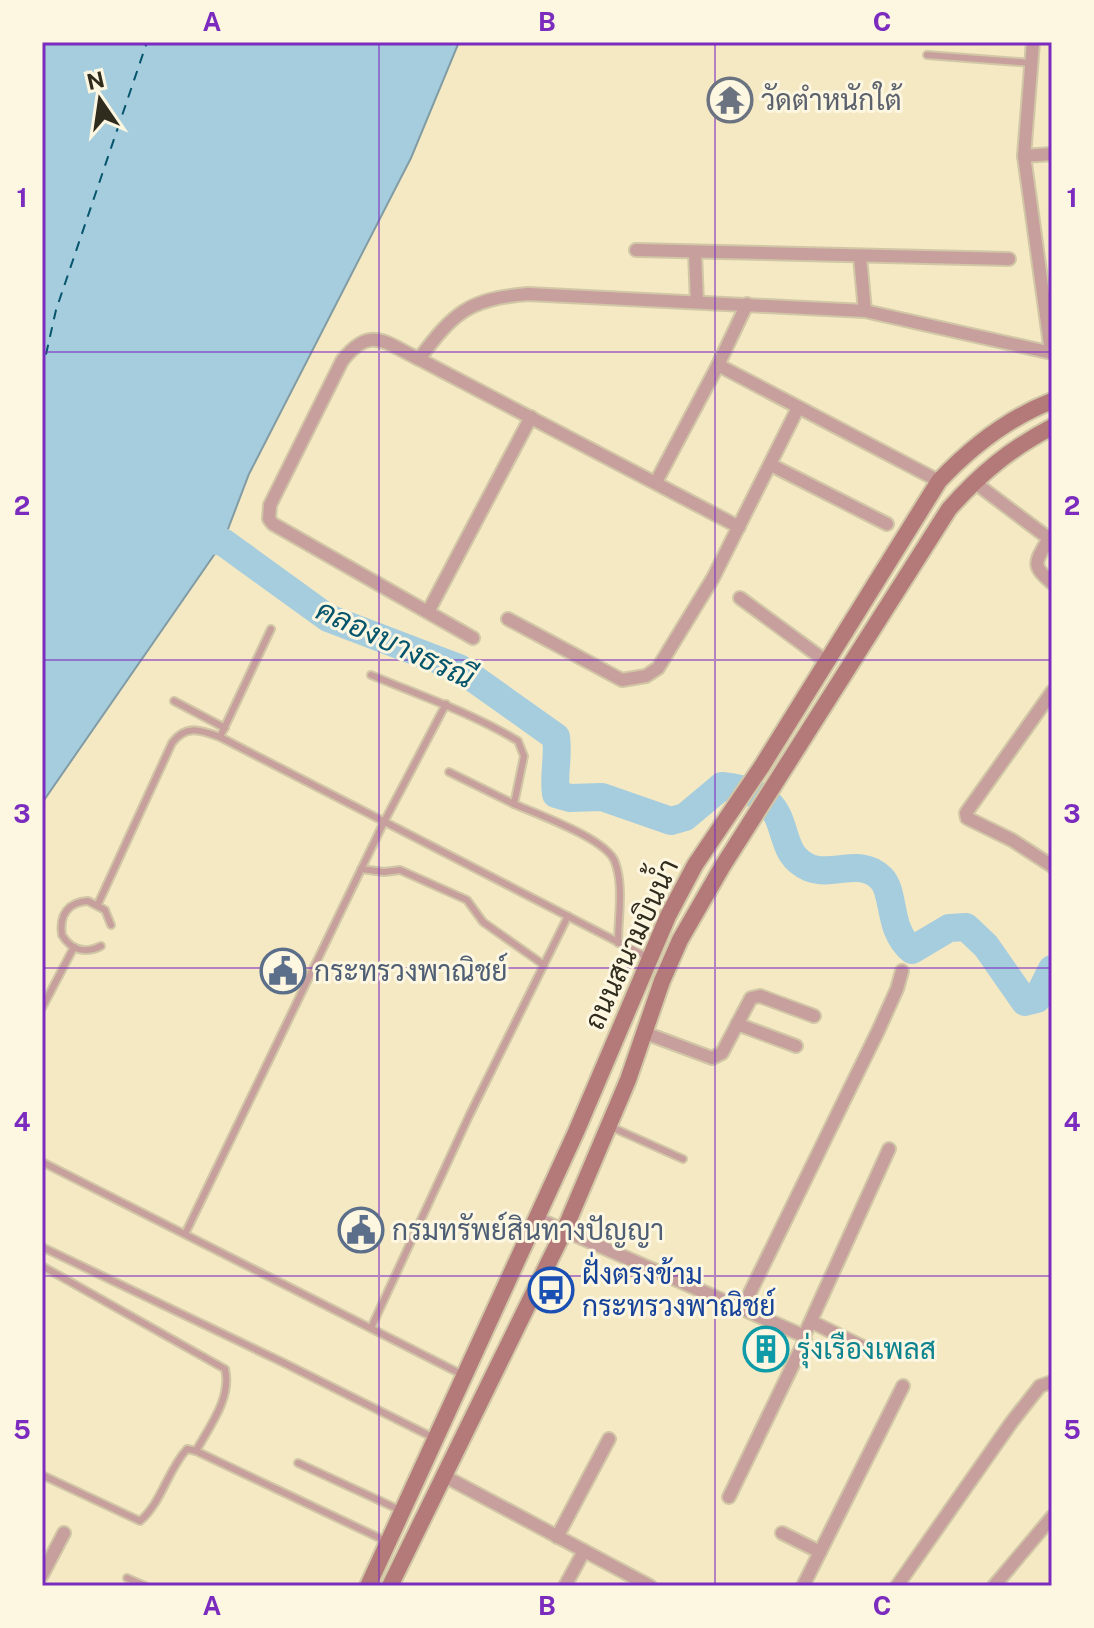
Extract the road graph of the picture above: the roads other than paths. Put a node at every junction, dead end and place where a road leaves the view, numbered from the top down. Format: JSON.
{"nodes":[{"id":1,"x":1033,"y":42,"type":"edge"},
{"id":2,"x":927,"y":55,"type":"dead end"},
{"id":3,"x":1031,"y":63,"type":"junction"},
{"id":4,"x":1052,"y":154,"type":"edge"},
{"id":5,"x":1024,"y":156,"type":"junction"},
{"id":6,"x":636,"y":250,"type":"dead end"},
{"id":7,"x":695,"y":253,"type":"junction"},
{"id":8,"x":860,"y":257,"type":"junction"},
{"id":9,"x":1009,"y":259,"type":"dead end"},
{"id":10,"x":697,"y":302,"type":"junction"},
{"id":11,"x":747,"y":304,"type":"junction"},
{"id":12,"x":865,"y":311,"type":"junction"},
{"id":13,"x":1051,"y":352,"type":"edge"},
{"id":14,"x":419,"y":359,"type":"junction"},
{"id":15,"x":718,"y":365,"type":"junction"},
{"id":16,"x":1052,"y":401,"type":"edge"},
{"id":17,"x":798,"y":408,"type":"junction"},
{"id":18,"x":531,"y":417,"type":"junction"},
{"id":19,"x":1052,"y":427,"type":"edge"},
{"id":20,"x":771,"y":465,"type":"junction"},
{"id":21,"x":939,"y":481,"type":"junction"},
{"id":22,"x":656,"y":482,"type":"junction"},
{"id":23,"x":974,"y":482,"type":"junction"},
{"id":24,"x":887,"y":524,"type":"dead end"},
{"id":25,"x":739,"y":527,"type":"junction"},
{"id":26,"x":1052,"y":583,"type":"edge"},
{"id":27,"x":740,"y":598,"type":"dead end"},
{"id":28,"x":429,"y":610,"type":"junction"},
{"id":29,"x":508,"y":619,"type":"dead end"},
{"id":30,"x":271,"y":629,"type":"dead end"},
{"id":31,"x":473,"y":638,"type":"dead end"},
{"id":32,"x":827,"y":662,"type":"junction"},
{"id":33,"x":371,"y":675,"type":"dead end"},
{"id":34,"x":1052,"y":692,"type":"edge"},
{"id":35,"x":174,"y":701,"type":"dead end"},
{"id":36,"x":446,"y":704,"type":"junction"},
{"id":37,"x":225,"y":728,"type":"junction"},
{"id":38,"x":220,"y":737,"type":"junction"},
{"id":39,"x":449,"y":772,"type":"dead end"},
{"id":40,"x":514,"y":804,"type":"junction"},
{"id":41,"x":384,"y":822,"type":"junction"},
{"id":42,"x":1052,"y":866,"type":"edge"},
{"id":43,"x":361,"y":869,"type":"junction"},
{"id":44,"x":98,"y":904,"type":"junction"},
{"id":45,"x":568,"y":916,"type":"junction"},
{"id":46,"x":111,"y":925,"type":"dead end"},
{"id":47,"x":618,"y":943,"type":"junction"},
{"id":48,"x":101,"y":946,"type":"dead end"},
{"id":49,"x":74,"y":947,"type":"junction"},
{"id":50,"x":649,"y":958,"type":"junction"},
{"id":51,"x":544,"y":965,"type":"junction"},
{"id":52,"x":902,"y":971,"type":"dead end"},
{"id":53,"x":42,"y":1008,"type":"edge"},
{"id":54,"x":814,"y":1016,"type":"dead end"},
{"id":55,"x":737,"y":1024,"type":"junction"},
{"id":56,"x":645,"y":1033,"type":"junction"},
{"id":57,"x":796,"y":1046,"type":"dead end"},
{"id":58,"x":609,"y":1126,"type":"junction"},
{"id":59,"x":889,"y":1149,"type":"dead end"},
{"id":60,"x":683,"y":1159,"type":"dead end"},
{"id":61,"x":42,"y":1162,"type":"edge"},
{"id":62,"x":536,"y":1218,"type":"junction"},
{"id":63,"x":564,"y":1231,"type":"junction"},
{"id":64,"x":185,"y":1234,"type":"junction"},
{"id":65,"x":42,"y":1247,"type":"edge"},
{"id":66,"x":42,"y":1266,"type":"edge"},
{"id":67,"x":742,"y":1309,"type":"junction"},
{"id":68,"x":812,"y":1322,"type":"junction"},
{"id":69,"x":371,"y":1328,"type":"junction"},
{"id":70,"x":804,"y":1336,"type":"junction"},
{"id":71,"x":871,"y":1351,"type":"dead end"},
{"id":72,"x":463,"y":1375,"type":"junction"},
{"id":73,"x":1052,"y":1382,"type":"edge"},
{"id":74,"x":903,"y":1386,"type":"dead end"},
{"id":75,"x":434,"y":1438,"type":"junction"},
{"id":76,"x":609,"y":1439,"type":"dead end"},
{"id":77,"x":196,"y":1451,"type":"junction"},
{"id":78,"x":298,"y":1463,"type":"dead end"},
{"id":79,"x":42,"y":1475,"type":"edge"},
{"id":80,"x":444,"y":1476,"type":"junction"},
{"id":81,"x":729,"y":1497,"type":"dead end"},
{"id":82,"x":402,"y":1511,"type":"junction"},
{"id":83,"x":1052,"y":1517,"type":"edge"},
{"id":84,"x":64,"y":1533,"type":"dead end"},
{"id":85,"x":782,"y":1533,"type":"dead end"},
{"id":86,"x":557,"y":1537,"type":"junction"},
{"id":87,"x":388,"y":1542,"type":"junction"},
{"id":88,"x":584,"y":1551,"type":"junction"},
{"id":89,"x":820,"y":1552,"type":"junction"},
{"id":90,"x":42,"y":1575,"type":"edge"},
{"id":91,"x":127,"y":1578,"type":"dead end"},
{"id":92,"x":145,"y":1586,"type":"edge"},
{"id":93,"x":368,"y":1586,"type":"edge"},
{"id":94,"x":390,"y":1586,"type":"edge"},
{"id":95,"x":565,"y":1586,"type":"edge"},
{"id":96,"x":650,"y":1586,"type":"edge"},
{"id":97,"x":803,"y":1586,"type":"edge"},
{"id":98,"x":897,"y":1586,"type":"edge"},
{"id":99,"x":994,"y":1586,"type":"edge"}],
"edges":[{"from":1,"to":3,"type":"street"},
{"from":2,"to":3,"type":"lane"},
{"from":3,"to":5,"type":"street"},
{"from":4,"to":5,"type":"street"},
{"from":5,"to":13,"type":"street"},
{"from":6,"to":7,"type":"street"},
{"from":7,"to":8,"type":"street"},
{"from":7,"to":10,"type":"street"},
{"from":8,"to":9,"type":"street"},
{"from":8,"to":12,"type":"street"},
{"from":10,"to":11,"type":"street"},
{"from":10,"to":14,"type":"street"},
{"from":11,"to":12,"type":"street"},
{"from":11,"to":15,"type":"street"},
{"from":12,"to":13,"type":"street"},
{"from":14,"to":18,"type":"street"},
{"from":14,"to":28,"type":"street"},
{"from":15,"to":17,"type":"street"},
{"from":15,"to":22,"type":"street"},
{"from":16,"to":21,"type":"main road","name":"ถนนสนามบินน้ำ"},
{"from":17,"to":20,"type":"street"},
{"from":17,"to":21,"type":"street"},
{"from":18,"to":22,"type":"street"},
{"from":18,"to":28,"type":"street"},
{"from":19,"to":23,"type":"main road","name":"ถนนสนามบินน้ำ"},
{"from":20,"to":24,"type":"street"},
{"from":20,"to":25,"type":"street"},
{"from":21,"to":32,"type":"main road","name":"ถนนสนามบินน้ำ"},
{"from":22,"to":25,"type":"street"},
{"from":23,"to":26,"type":"street"},
{"from":23,"to":56,"type":"main road","name":"ถนนสนามบินน้ำ"},
{"from":25,"to":29,"type":"street"},
{"from":27,"to":32,"type":"street"},
{"from":28,"to":31,"type":"street"},
{"from":30,"to":37,"type":"lane"},
{"from":32,"to":50,"type":"main road","name":"ถนนสนามบินน้ำ"},
{"from":33,"to":36,"type":"lane"},
{"from":34,"to":42,"type":"street"},
{"from":35,"to":37,"type":"lane"},
{"from":36,"to":40,"type":"lane"},
{"from":36,"to":41,"type":"lane"},
{"from":37,"to":38,"type":"lane"},
{"from":38,"to":41,"type":"lane"},
{"from":38,"to":44,"type":"lane"},
{"from":39,"to":40,"type":"lane"},
{"from":40,"to":47,"type":"lane"},
{"from":41,"to":43,"type":"lane"},
{"from":41,"to":45,"type":"lane"},
{"from":43,"to":51,"type":"lane"},
{"from":43,"to":64,"type":"lane"},
{"from":44,"to":46,"type":"lane"},
{"from":44,"to":49,"type":"lane"},
{"from":45,"to":47,"type":"lane"},
{"from":45,"to":51,"type":"lane"},
{"from":47,"to":50,"type":"lane"},
{"from":48,"to":49,"type":"lane"},
{"from":49,"to":53,"type":"lane"},
{"from":50,"to":62,"type":"main road","name":"ถนนสนามบินน้ำ"},
{"from":51,"to":69,"type":"lane"},
{"from":52,"to":67,"type":"street"},
{"from":54,"to":55,"type":"street"},
{"from":55,"to":56,"type":"street"},
{"from":55,"to":57,"type":"street"},
{"from":56,"to":58,"type":"main road","name":"ถนนสนามบินน้ำ"},
{"from":58,"to":60,"type":"lane"},
{"from":58,"to":63,"type":"main road","name":"ถนนสนามบินน้ำ"},
{"from":59,"to":68,"type":"street"},
{"from":61,"to":64,"type":"lane"},
{"from":62,"to":63,"type":"street"},
{"from":62,"to":72,"type":"main road","name":"ถนนสนามบินน้ำ"},
{"from":63,"to":67,"type":"street"},
{"from":63,"to":80,"type":"main road","name":"ถนนสนามบินน้ำ"},
{"from":64,"to":69,"type":"lane"},
{"from":65,"to":75,"type":"lane"},
{"from":66,"to":77,"type":"lane"},
{"from":67,"to":70,"type":"street"},
{"from":68,"to":70,"type":"street"},
{"from":68,"to":71,"type":"street"},
{"from":69,"to":72,"type":"lane"},
{"from":70,"to":81,"type":"street"},
{"from":72,"to":75,"type":"main road","name":"ถนนสนามบินน้ำ"},
{"from":73,"to":98,"type":"street"},
{"from":74,"to":89,"type":"street"},
{"from":75,"to":82,"type":"main road","name":"ถนนสนามบินน้ำ"},
{"from":76,"to":86,"type":"street"},
{"from":77,"to":79,"type":"lane"},
{"from":77,"to":87,"type":"lane"},
{"from":78,"to":82,"type":"lane"},
{"from":80,"to":86,"type":"street"},
{"from":80,"to":94,"type":"main road","name":"ถนนสนามบินน้ำ"},
{"from":82,"to":87,"type":"main road","name":"ถนนสนามบินน้ำ"},
{"from":83,"to":99,"type":"street"},
{"from":84,"to":90,"type":"street"},
{"from":85,"to":89,"type":"street"},
{"from":86,"to":88,"type":"street"},
{"from":87,"to":93,"type":"main road","name":"ถนนสนามบินน้ำ"},
{"from":88,"to":95,"type":"street"},
{"from":88,"to":96,"type":"street"},
{"from":89,"to":97,"type":"street"},
{"from":91,"to":92,"type":"lane"}]}
